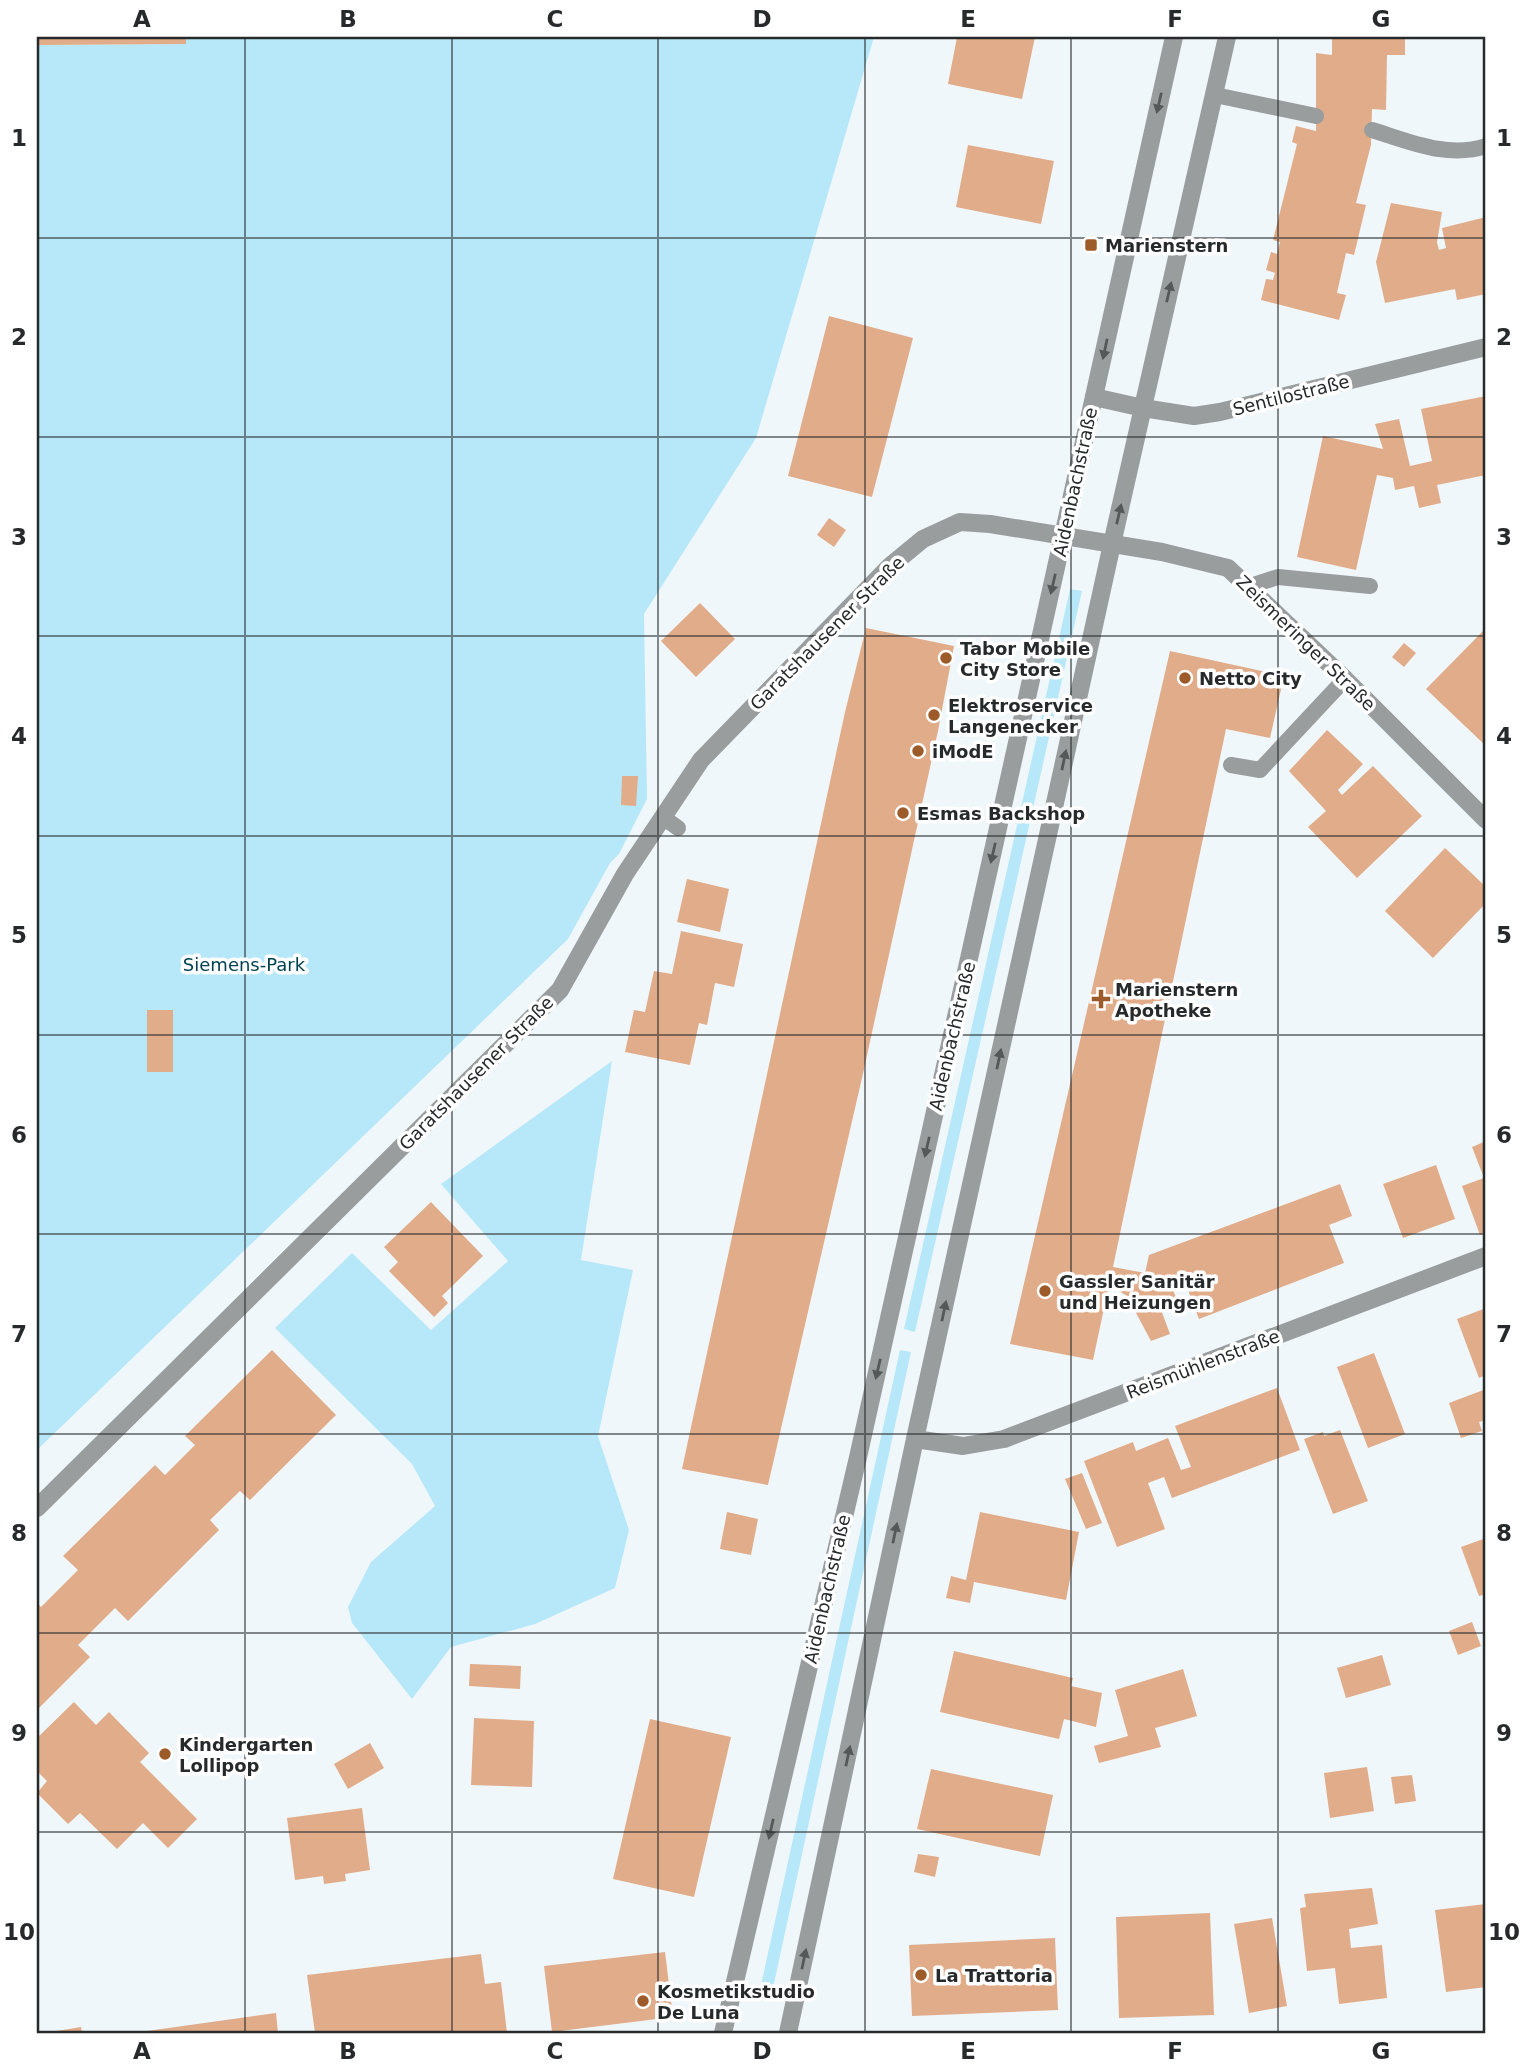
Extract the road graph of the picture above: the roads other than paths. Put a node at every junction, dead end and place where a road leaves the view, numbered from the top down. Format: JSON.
{"nodes":[{"id":1,"x":1174,"y":37,"type":"edge"},
{"id":2,"x":1227,"y":37,"type":"edge"},
{"id":3,"x":1214,"y":95,"type":"junction"},
{"id":4,"x":1316,"y":116,"type":"dead end"},
{"id":5,"x":1372,"y":130,"type":"dead end"},
{"id":6,"x":1486,"y":146,"type":"edge"},
{"id":7,"x":1486,"y":347,"type":"edge"},
{"id":8,"x":1094,"y":397,"type":"junction"},
{"id":9,"x":1143,"y":408,"type":"junction"},
{"id":10,"x":1063,"y":536,"type":"junction"},
{"id":11,"x":1087,"y":540,"type":"joint"},
{"id":12,"x":1112,"y":544,"type":"junction"},
{"id":13,"x":1370,"y":586,"type":"dead end"},
{"id":14,"x":1247,"y":587,"type":"junction"},
{"id":15,"x":1345,"y":678,"type":"junction"},
{"id":16,"x":1231,"y":765,"type":"dead end"},
{"id":17,"x":1486,"y":820,"type":"edge"},
{"id":18,"x":1486,"y":1256,"type":"edge"},
{"id":19,"x":915,"y":1439,"type":"junction"},
{"id":20,"x":37,"y":1508,"type":"edge"},
{"id":21,"x":723,"y":2033,"type":"edge"},
{"id":22,"x":789,"y":2033,"type":"edge"}],
"edges":[{"from":1,"to":8,"type":"street","name":"Aidenbachstraße","one_way":true},
{"from":2,"to":3,"type":"street"},
{"from":3,"to":4,"type":"lane"},
{"from":9,"to":3,"type":"street","one_way":true},
{"from":5,"to":6,"type":"lane"},
{"from":7,"to":9,"type":"street","name":"Sentilostraße"},
{"from":8,"to":9,"type":"street","name":"Sentilostraße"},
{"from":8,"to":10,"type":"street","name":"Aidenbachstraße"},
{"from":12,"to":9,"type":"street","one_way":true},
{"from":10,"to":11,"type":"street","name":"Garatshausener Straße"},
{"from":10,"to":20,"type":"street","name":"Garatshausener Straße"},
{"from":10,"to":21,"type":"street","name":"Aidenbachstraße","one_way":true},
{"from":11,"to":12,"type":"street","name":"Zeismeringer Straße"},
{"from":12,"to":14,"type":"street","name":"Zeismeringer Straße"},
{"from":19,"to":12,"type":"street","one_way":true},
{"from":13,"to":14,"type":"lane"},
{"from":14,"to":15,"type":"street","name":"Zeismeringer Straße"},
{"from":15,"to":16,"type":"lane"},
{"from":15,"to":17,"type":"street","name":"Zeismeringer Straße"},
{"from":18,"to":19,"type":"street","name":"Reismühlenstraße"},
{"from":22,"to":19,"type":"street","one_way":true}]}
